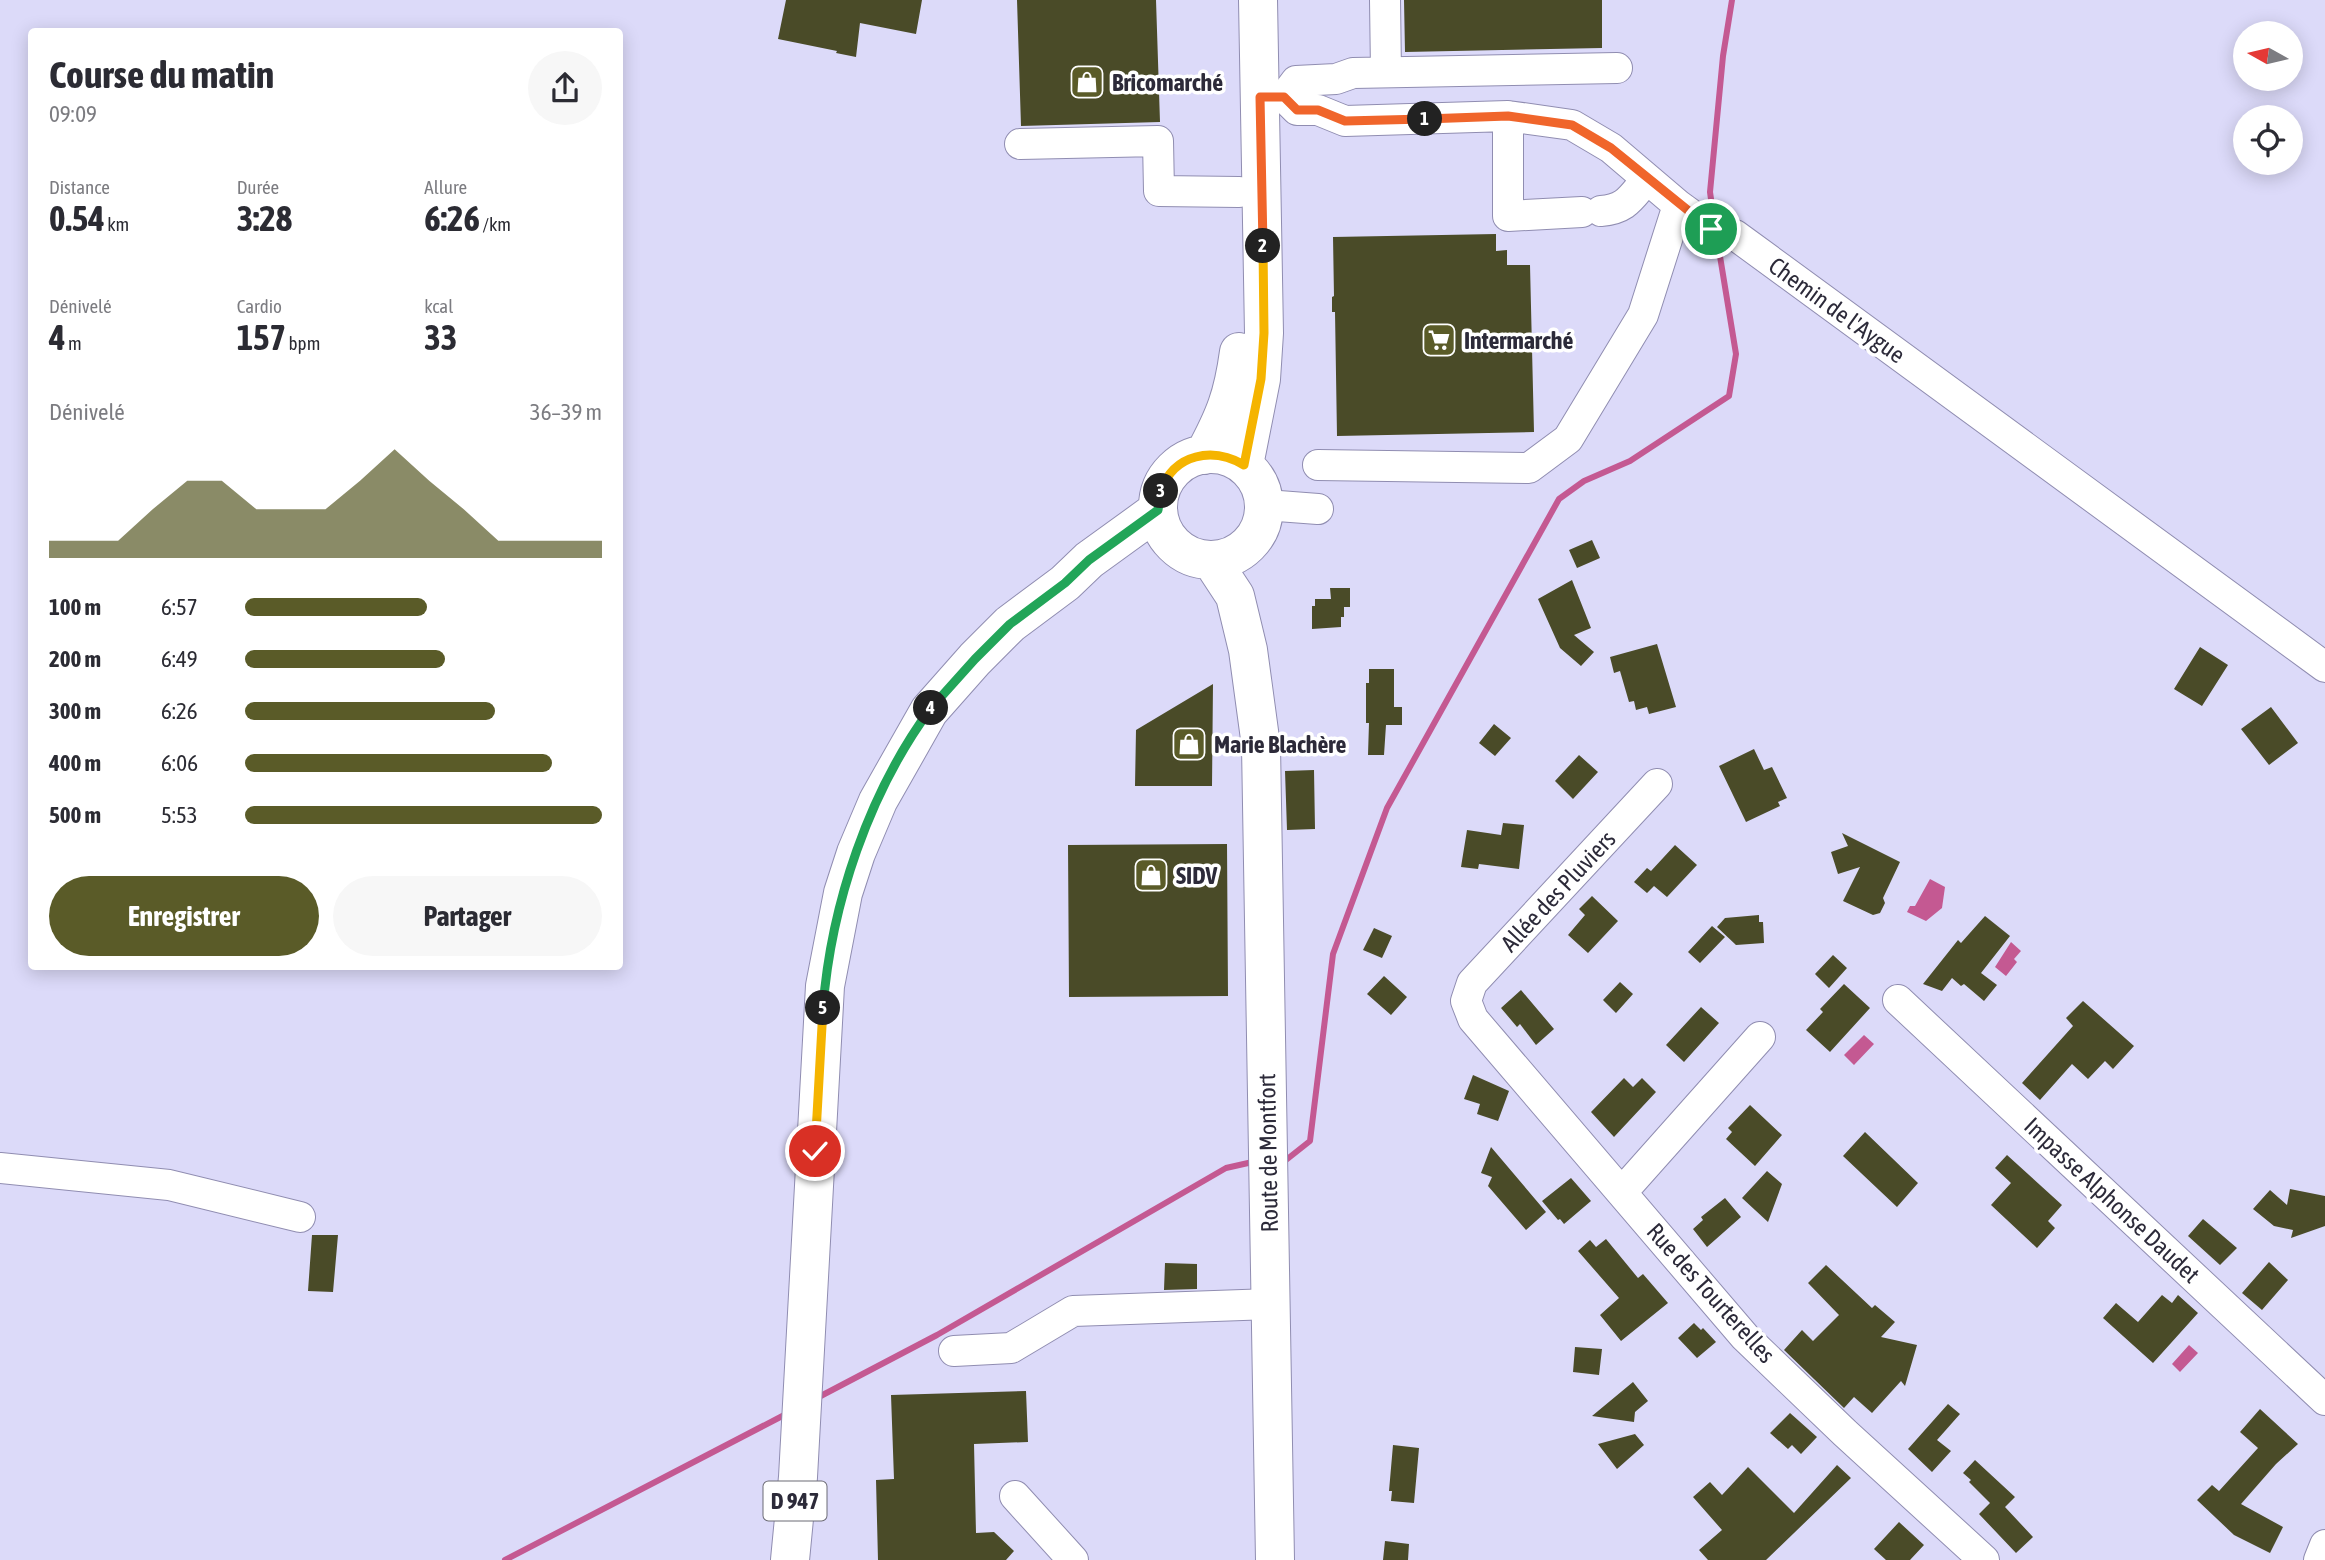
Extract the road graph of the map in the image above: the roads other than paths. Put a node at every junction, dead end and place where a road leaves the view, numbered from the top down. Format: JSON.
{"nodes":[{"id":1,"x":1235,"y":0,"type":"edge"},
{"id":2,"x":1258,"y":0,"type":"edge"},
{"id":3,"x":1385,"y":0,"type":"edge"},
{"id":4,"x":1617,"y":68,"type":"dead end"},
{"id":5,"x":1386,"y":72,"type":"junction"},
{"id":6,"x":1272,"y":97,"type":"junction"},
{"id":7,"x":1508,"y":116,"type":"junction"},
{"id":8,"x":1020,"y":144,"type":"dead end"},
{"id":9,"x":1647,"y":179,"type":"junction"},
{"id":10,"x":1238,"y":192,"type":"junction"},
{"id":11,"x":1678,"y":205,"type":"junction"},
{"id":12,"x":1204,"y":455,"type":"junction"},
{"id":13,"x":1244,"y":465,"type":"junction"},
{"id":14,"x":1318,"y":465,"type":"dead end"},
{"id":15,"x":1318,"y":509,"type":"dead end"},
{"id":16,"x":1158,"y":510,"type":"junction"},
{"id":17,"x":1259,"y":522,"type":"junction"},
{"id":18,"x":1195,"y":555,"type":"junction"},
{"id":19,"x":1065,"y":583,"type":"junction"},
{"id":20,"x":2325,"y":667,"type":"edge"},
{"id":21,"x":1261,"y":746,"type":"junction"},
{"id":22,"x":1657,"y":784,"type":"dead end"},
{"id":23,"x":1898,"y":1000,"type":"dead end"},
{"id":24,"x":1466,"y":1002,"type":"joint"},
{"id":25,"x":1760,"y":1037,"type":"dead end"},
{"id":26,"x":0,"y":1168,"type":"edge"},
{"id":27,"x":1622,"y":1192,"type":"junction"},
{"id":28,"x":300,"y":1217,"type":"dead end"},
{"id":29,"x":1271,"y":1304,"type":"junction"},
{"id":30,"x":954,"y":1351,"type":"dead end"},
{"id":31,"x":2325,"y":1400,"type":"edge"},
{"id":32,"x":1015,"y":1496,"type":"dead end"},
{"id":33,"x":2325,"y":1545,"type":"edge"},
{"id":34,"x":790,"y":1560,"type":"edge"},
{"id":35,"x":1073,"y":1560,"type":"edge"},
{"id":36,"x":1275,"y":1560,"type":"edge"},
{"id":37,"x":1984,"y":1560,"type":"edge"},
{"id":38,"x":2319,"y":1560,"type":"edge"}],
"edges":[{"from":1,"to":10,"type":"main road"},
{"from":2,"to":6,"type":"main road"},
{"from":3,"to":5,"type":"street"},
{"from":4,"to":5,"type":"street"},
{"from":5,"to":6,"type":"street"},
{"from":6,"to":7,"type":"street","name":"Chemin de l'Aygue"},
{"from":6,"to":13,"type":"main road"},
{"from":7,"to":9,"type":"street","name":"Chemin de l'Aygue"},
{"from":7,"to":9,"type":"street"},
{"from":8,"to":10,"type":"street"},
{"from":9,"to":11,"type":"street","name":"Chemin de l'Aygue"},
{"from":10,"to":12,"type":"main road"},
{"from":11,"to":14,"type":"street"},
{"from":11,"to":20,"type":"street","name":"Chemin de l'Aygue"},
{"from":12,"to":13,"type":"main road"},
{"from":12,"to":16,"type":"main road"},
{"from":13,"to":17,"type":"main road"},
{"from":15,"to":17,"type":"street"},
{"from":16,"to":18,"type":"main road"},
{"from":16,"to":19,"type":"main road","number":"D 947"},
{"from":17,"to":18,"type":"main road"},
{"from":17,"to":21,"type":"main road","name":"Route de Montfort"},
{"from":18,"to":19,"type":"main road","number":"D 947"},
{"from":18,"to":21,"type":"main road","name":"Route de Montfort"},
{"from":19,"to":34,"type":"main road","number":"D 947"},
{"from":21,"to":29,"type":"main road","name":"Route de Montfort"},
{"from":22,"to":24,"type":"street","name":"Allée des Pluviers"},
{"from":23,"to":31,"type":"street","name":"Impasse Alphonse Daudet"},
{"from":24,"to":27,"type":"street","name":"Rue des Tourterelles"},
{"from":25,"to":27,"type":"street"},
{"from":26,"to":28,"type":"street"},
{"from":27,"to":37,"type":"street","name":"Rue des Tourterelles"},
{"from":29,"to":30,"type":"street"},
{"from":29,"to":36,"type":"main road","name":"Route de Montfort"},
{"from":32,"to":35,"type":"street"},
{"from":33,"to":38,"type":"street"}]}
